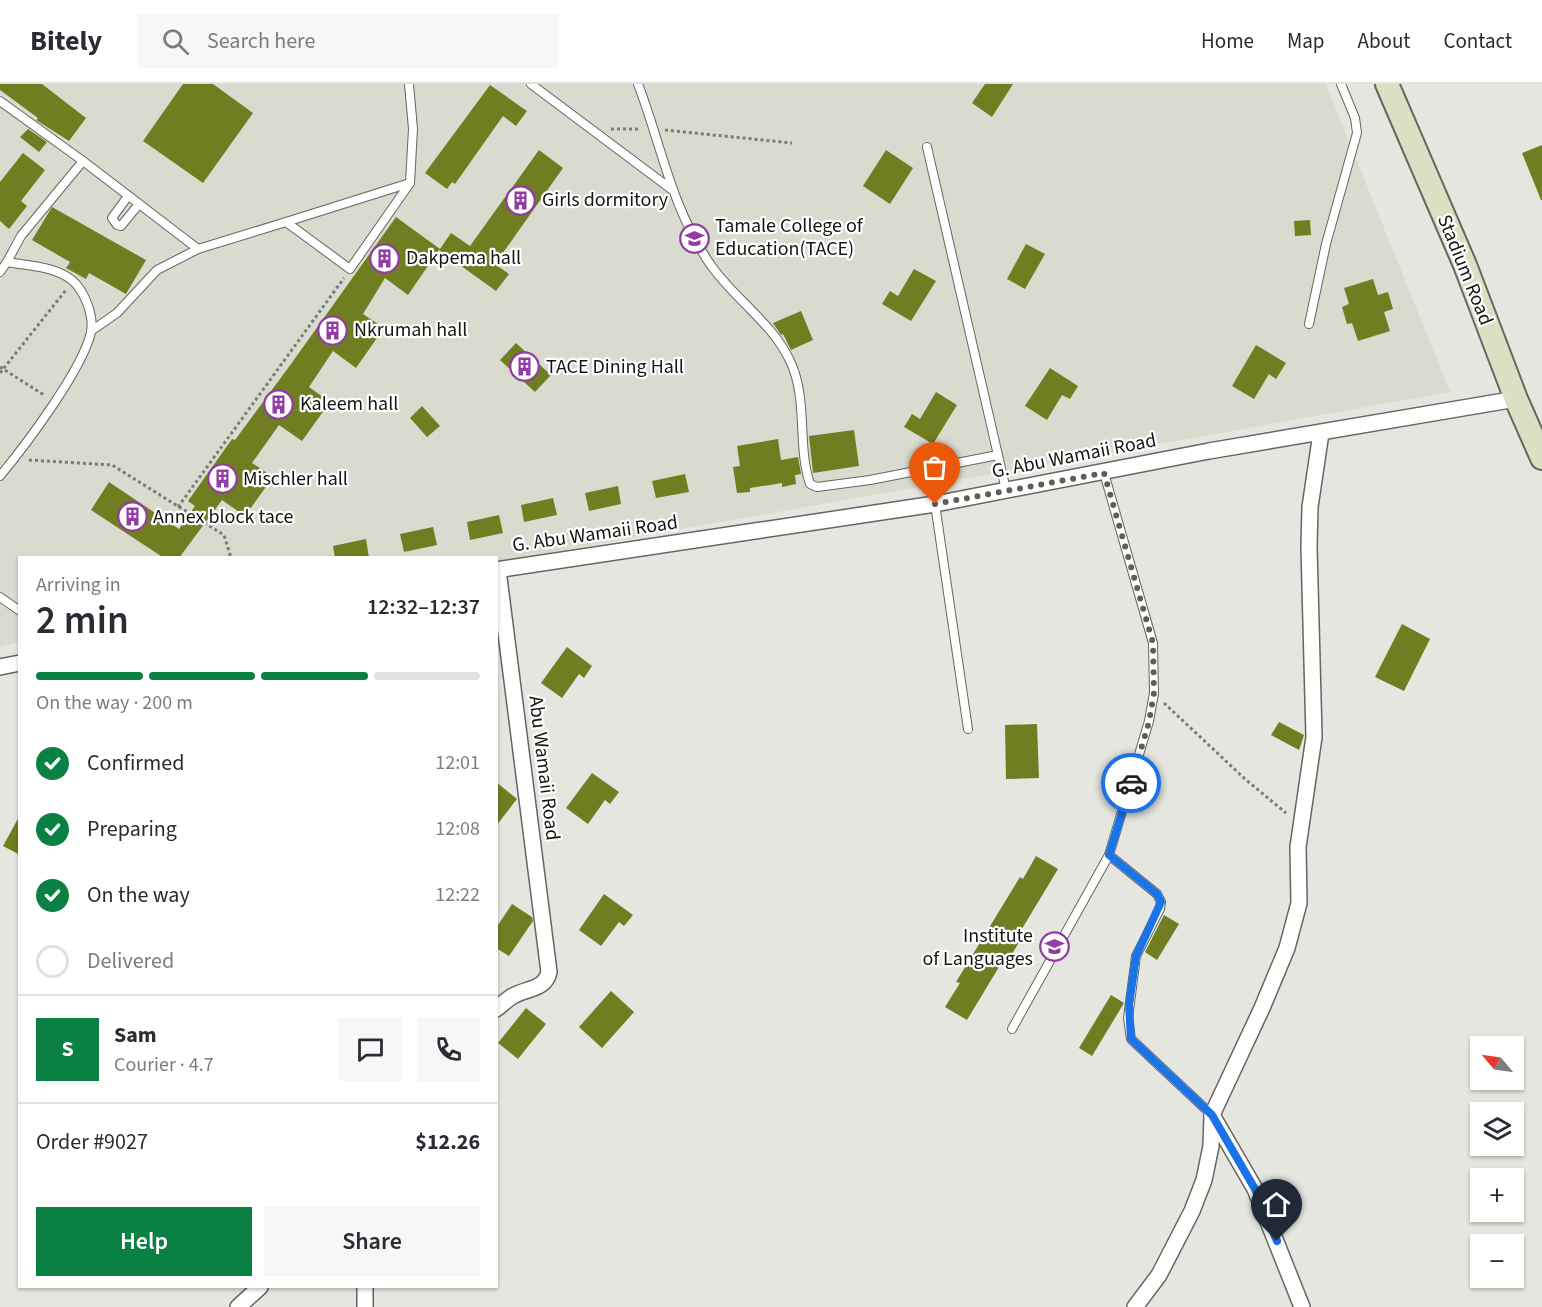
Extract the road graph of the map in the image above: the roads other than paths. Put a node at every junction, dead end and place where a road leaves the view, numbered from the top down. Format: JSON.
{"nodes":[{"id":1,"x":409,"y":84,"type":"edge"},
{"id":2,"x":531,"y":84,"type":"edge"},
{"id":3,"x":638,"y":84,"type":"edge"},
{"id":4,"x":1341,"y":84,"type":"edge"},
{"id":5,"x":1387,"y":84,"type":"edge"},
{"id":6,"x":0,"y":101,"type":"edge"},
{"id":7,"x":927,"y":147,"type":"dead end"},
{"id":8,"x":83,"y":161,"type":"junction"},
{"id":9,"x":410,"y":183,"type":"junction"},
{"id":10,"x":671,"y":189,"type":"junction"},
{"id":11,"x":128,"y":196,"type":"junction"},
{"id":12,"x":139,"y":204,"type":"junction"},
{"id":13,"x":286,"y":222,"type":"junction"},
{"id":14,"x":198,"y":249,"type":"junction"},
{"id":15,"x":7,"y":262,"type":"junction"},
{"id":16,"x":0,"y":272,"type":"edge"},
{"id":17,"x":1309,"y":324,"type":"dead end"},
{"id":18,"x":91,"y":331,"type":"junction"},
{"id":19,"x":1516,"y":399,"type":"junction"},
{"id":20,"x":1321,"y":433,"type":"junction"},
{"id":21,"x":998,"y":454,"type":"junction"},
{"id":22,"x":1542,"y":458,"type":"edge"},
{"id":23,"x":1104,"y":473,"type":"junction"},
{"id":24,"x":0,"y":476,"type":"edge"},
{"id":25,"x":1006,"y":490,"type":"junction"},
{"id":26,"x":935,"y":504,"type":"junction"},
{"id":27,"x":498,"y":570,"type":"edge"},
{"id":28,"x":498,"y":578,"type":"edge"},
{"id":29,"x":0,"y":597,"type":"edge"},
{"id":30,"x":18,"y":610,"type":"edge"},
{"id":31,"x":18,"y":663,"type":"edge"},
{"id":32,"x":0,"y":667,"type":"edge"},
{"id":33,"x":968,"y":729,"type":"dead end"},
{"id":34,"x":1109,"y":855,"type":"junction"},
{"id":35,"x":498,"y":1007,"type":"edge"},
{"id":36,"x":1012,"y":1029,"type":"dead end"},
{"id":37,"x":1212,"y":1115,"type":"junction"},
{"id":38,"x":259,"y":1288,"type":"edge"},
{"id":39,"x":364,"y":1288,"type":"edge"},
{"id":40,"x":238,"y":1307,"type":"edge"},
{"id":41,"x":365,"y":1307,"type":"edge"},
{"id":42,"x":1135,"y":1307,"type":"edge"},
{"id":43,"x":1302,"y":1307,"type":"edge"}],
"edges":[{"from":1,"to":9,"type":"lane"},
{"from":2,"to":10,"type":"lane"},
{"from":3,"to":10,"type":"lane"},
{"from":4,"to":17,"type":"lane"},
{"from":5,"to":19,"type":"main road","name":"Stadium Road"},
{"from":6,"to":8,"type":"lane"},
{"from":7,"to":21,"type":"lane"},
{"from":8,"to":11,"type":"lane"},
{"from":8,"to":15,"type":"lane"},
{"from":9,"to":13,"type":"lane"},
{"from":9,"to":13,"type":"lane"},
{"from":10,"to":21,"type":"lane"},
{"from":11,"to":12,"type":"lane"},
{"from":11,"to":12,"type":"lane"},
{"from":12,"to":14,"type":"lane"},
{"from":13,"to":14,"type":"lane"},
{"from":14,"to":18,"type":"lane"},
{"from":15,"to":16,"type":"lane"},
{"from":15,"to":18,"type":"lane"},
{"from":18,"to":24,"type":"lane"},
{"from":19,"to":20,"type":"street","name":"G. Abu Wamaii Road"},
{"from":19,"to":22,"type":"main road","name":"Stadium Road"},
{"from":20,"to":23,"type":"street","name":"G. Abu Wamaii Road"},
{"from":20,"to":37,"type":"street"},
{"from":21,"to":25,"type":"lane"},
{"from":23,"to":25,"type":"street","name":"G. Abu Wamaii Road"},
{"from":23,"to":34,"type":"lane"},
{"from":25,"to":26,"type":"street","name":"G. Abu Wamaii Road"},
{"from":26,"to":27,"type":"street","name":"G. Abu Wamaii Road"},
{"from":26,"to":33,"type":"lane"},
{"from":28,"to":35,"type":"street","name":"Abu Wamaii Road"},
{"from":29,"to":30,"type":"lane"},
{"from":31,"to":32,"type":"street"},
{"from":34,"to":36,"type":"lane"},
{"from":34,"to":37,"type":"lane"},
{"from":37,"to":42,"type":"street"},
{"from":37,"to":43,"type":"street"},
{"from":38,"to":40,"type":"street"},
{"from":39,"to":41,"type":"street"}]}
